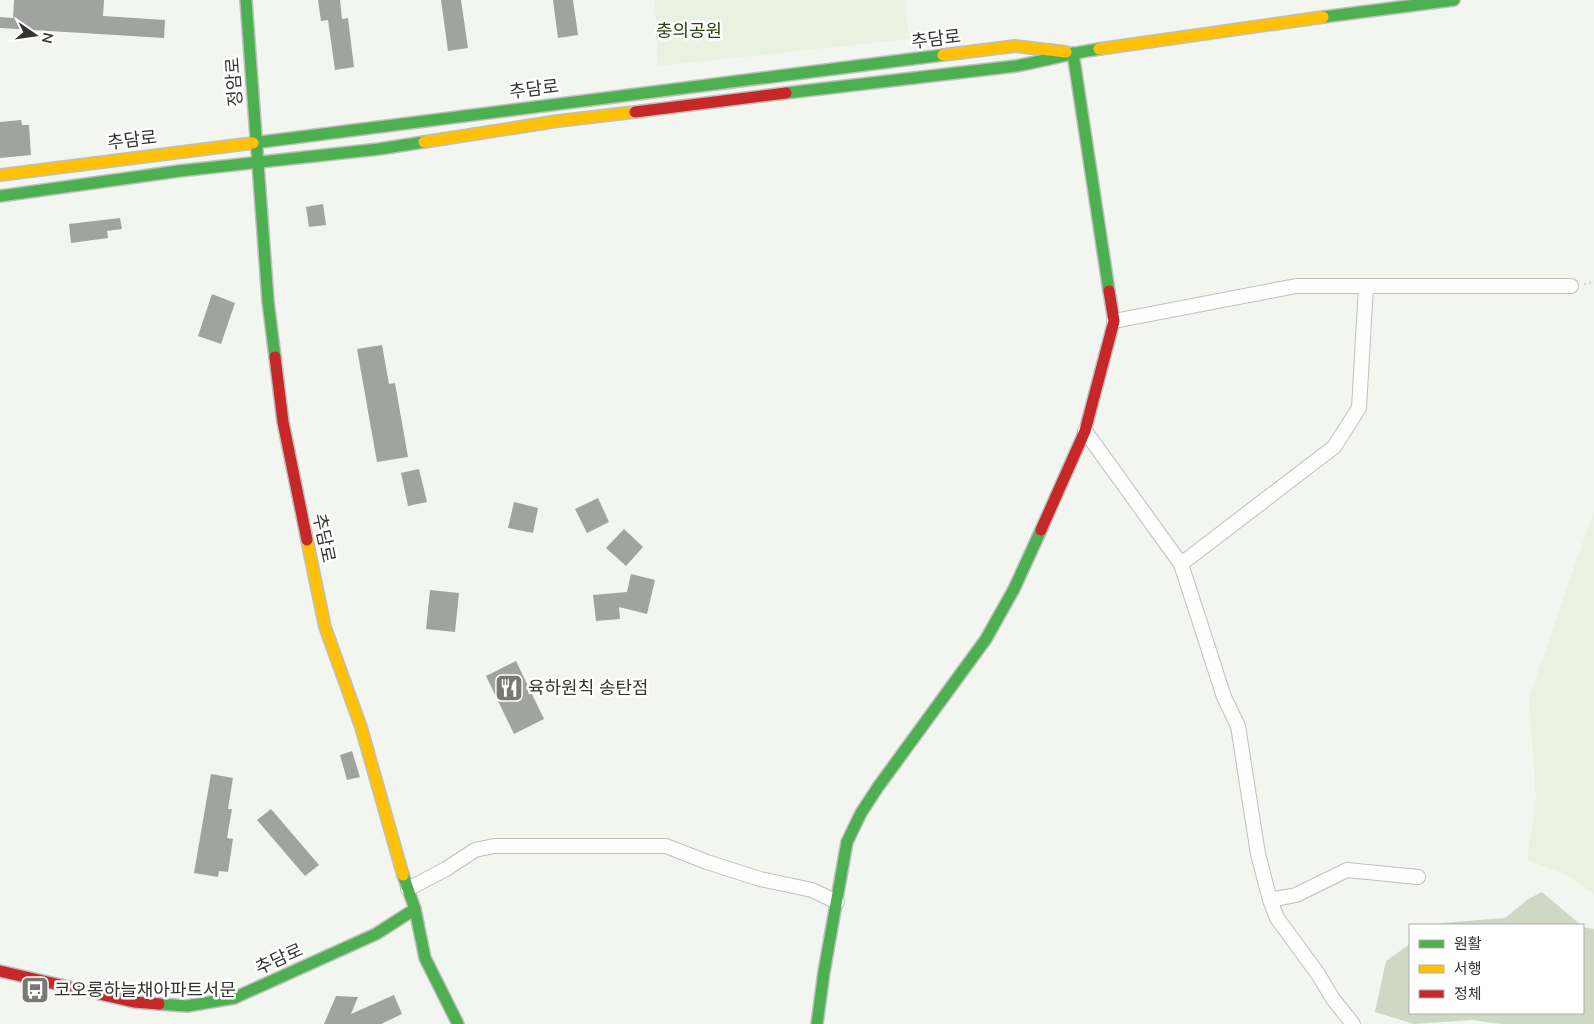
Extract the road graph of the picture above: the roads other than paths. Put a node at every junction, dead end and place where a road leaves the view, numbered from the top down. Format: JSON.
{"nodes":[{"id":1,"x":246,"y":0,"type":"edge"},
{"id":2,"x":1454,"y":0,"type":"edge"},
{"id":3,"x":1360,"y":6,"type":"edge"},
{"id":4,"x":1072,"y":53,"type":"junction"},
{"id":5,"x":255,"y":142,"type":"junction"},
{"id":6,"x":257,"y":162,"type":"junction"},
{"id":7,"x":0,"y":175,"type":"edge"},
{"id":8,"x":0,"y":196,"type":"edge"},
{"id":9,"x":1366,"y":286,"type":"junction"},
{"id":10,"x":1571,"y":286,"type":"dead end"},
{"id":11,"x":1114,"y":321,"type":"junction"},
{"id":12,"x":1085,"y":431,"type":"junction"},
{"id":13,"x":1181,"y":564,"type":"junction"},
{"id":14,"x":1418,"y":877,"type":"dead end"},
{"id":15,"x":408,"y":889,"type":"junction"},
{"id":16,"x":1270,"y":900,"type":"junction"},
{"id":17,"x":837,"y":902,"type":"junction"},
{"id":18,"x":415,"y":909,"type":"junction"},
{"id":19,"x":0,"y":971,"type":"edge"},
{"id":20,"x":458,"y":1024,"type":"edge"},
{"id":21,"x":817,"y":1024,"type":"edge"},
{"id":22,"x":1353,"y":1024,"type":"edge"}],
"edges":[{"from":1,"to":5,"type":"street","name":"정암로"},
{"from":2,"to":3,"type":"street","name":"추담로"},
{"from":3,"to":4,"type":"street","name":"추담로"},
{"from":4,"to":5,"type":"street","name":"추담로"},
{"from":4,"to":6,"type":"street","name":"추담로"},
{"from":4,"to":11,"type":"street"},
{"from":5,"to":6,"type":"street","name":"정암로"},
{"from":5,"to":7,"type":"street","name":"추담로"},
{"from":6,"to":8,"type":"street","name":"추담로"},
{"from":6,"to":15,"type":"street","name":"추담로"},
{"from":9,"to":10,"type":"street"},
{"from":9,"to":11,"type":"street"},
{"from":9,"to":13,"type":"street"},
{"from":11,"to":12,"type":"street"},
{"from":12,"to":13,"type":"street"},
{"from":12,"to":17,"type":"street"},
{"from":13,"to":16,"type":"street"},
{"from":14,"to":16,"type":"street"},
{"from":15,"to":17,"type":"street"},
{"from":15,"to":18,"type":"street","name":"추담로"},
{"from":16,"to":22,"type":"street"},
{"from":17,"to":21,"type":"street"},
{"from":18,"to":19,"type":"street","name":"추담로"},
{"from":18,"to":20,"type":"street","name":"추담로"}]}
